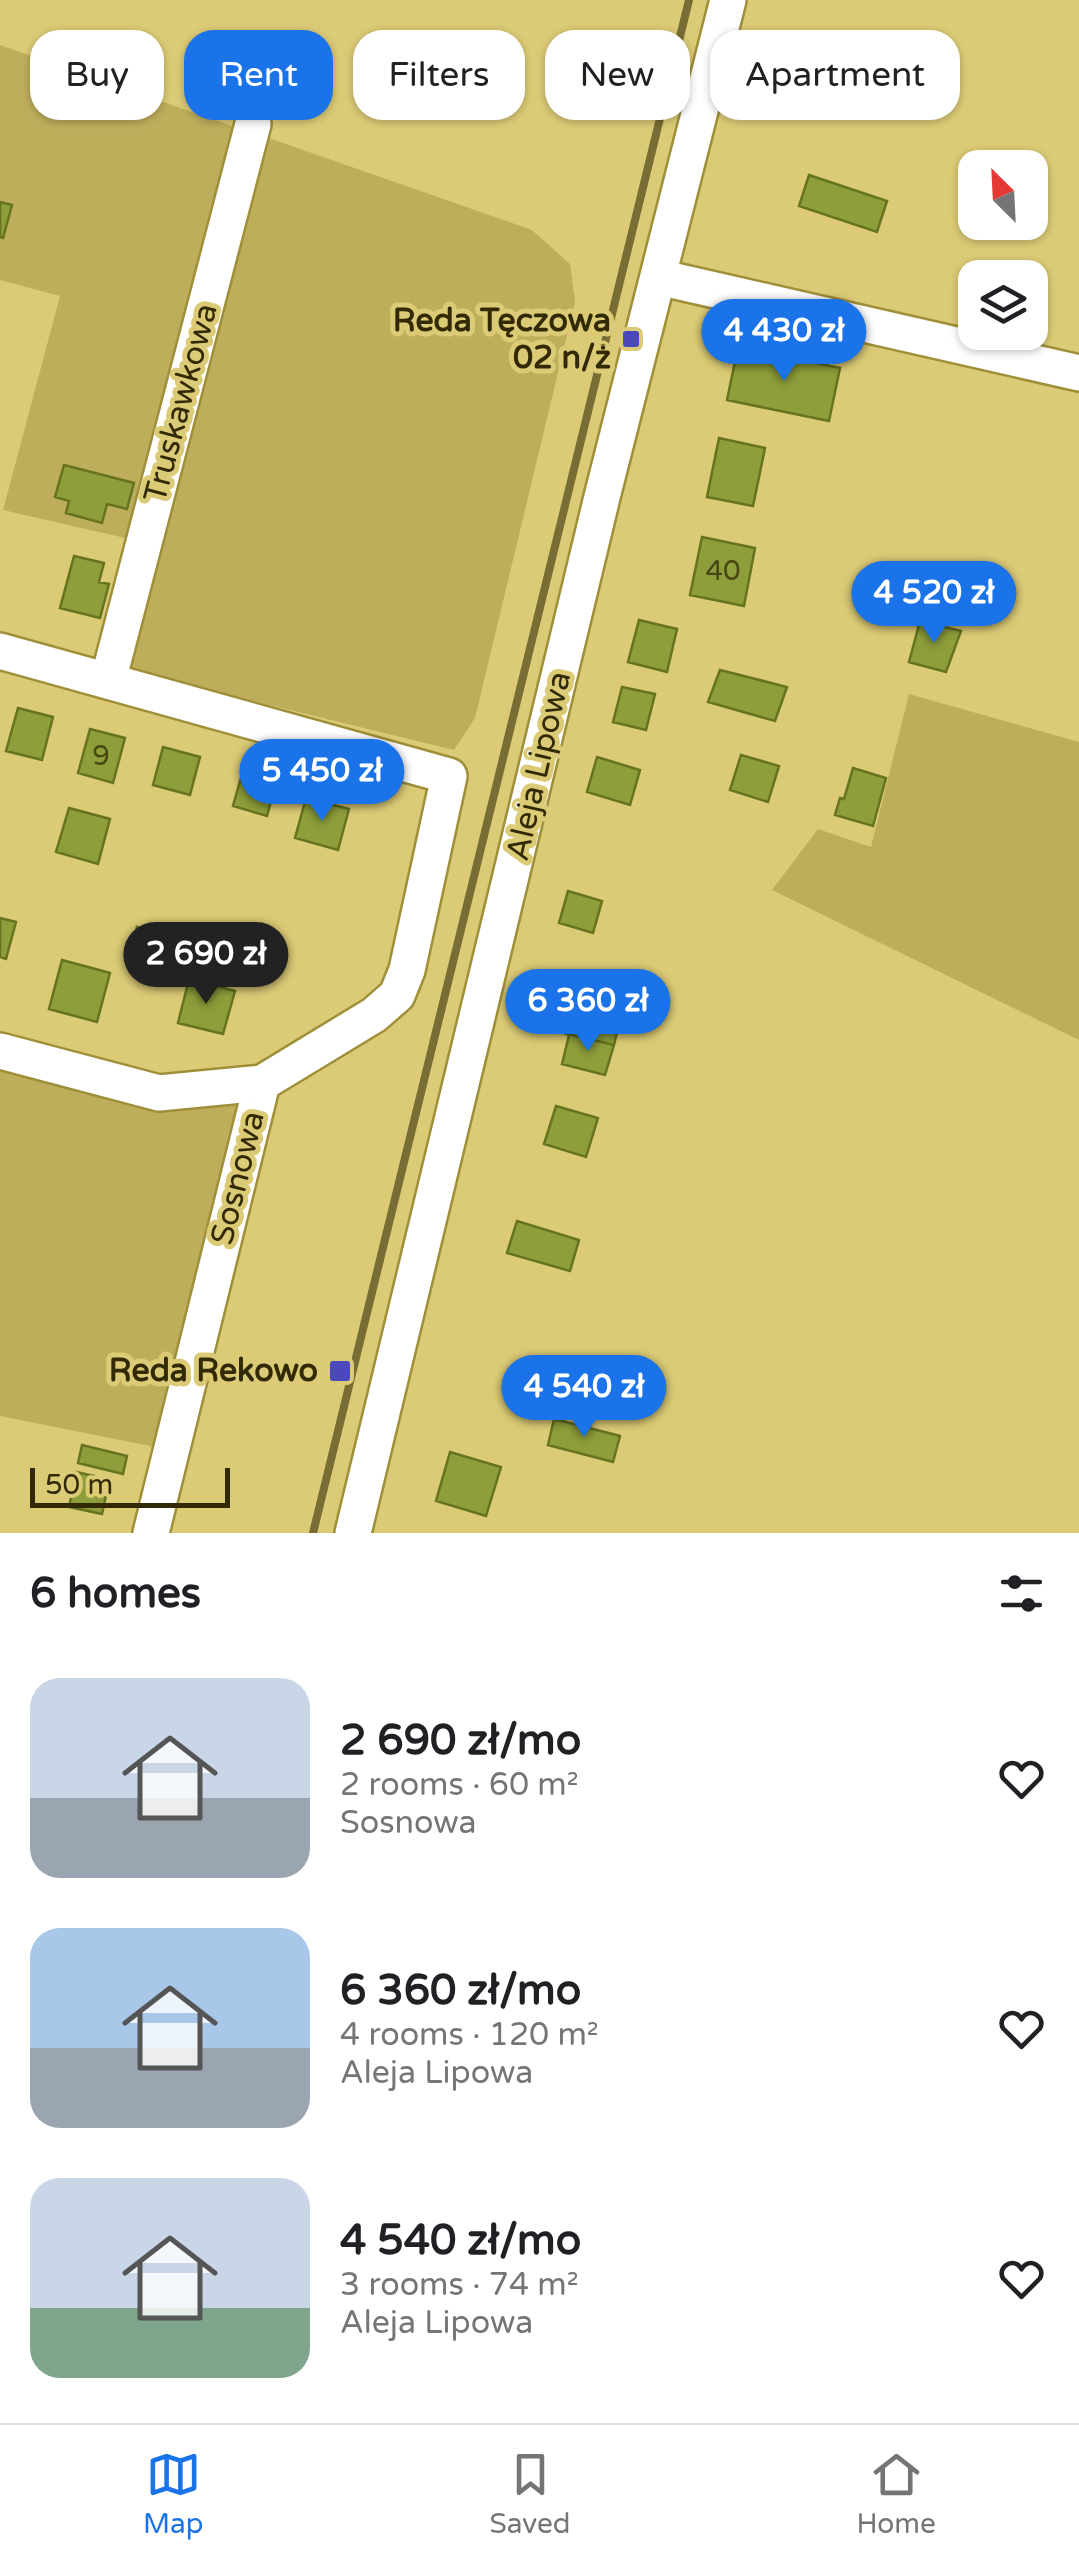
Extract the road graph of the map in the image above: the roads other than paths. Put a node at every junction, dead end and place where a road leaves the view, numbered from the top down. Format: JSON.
{"nodes":[{"id":1,"x":728,"y":0,"type":"edge"},
{"id":2,"x":253,"y":124,"type":"dead end"},
{"id":3,"x":658,"y":277,"type":"junction"},
{"id":4,"x":1079,"y":373,"type":"edge"},
{"id":5,"x":0,"y":651,"type":"edge"},
{"id":6,"x":108,"y":681,"type":"junction"},
{"id":7,"x":0,"y":1051,"type":"edge"},
{"id":8,"x":262,"y":1082,"type":"junction"},
{"id":9,"x":151,"y":1533,"type":"edge"},
{"id":10,"x":353,"y":1533,"type":"edge"}],
"edges":[{"from":1,"to":3,"type":"street","name":"Aleja Lipowa"},
{"from":2,"to":6,"type":"street","name":"Truskawkowa"},
{"from":3,"to":4,"type":"street"},
{"from":3,"to":10,"type":"street","name":"Aleja Lipowa"},
{"from":5,"to":6,"type":"street"},
{"from":6,"to":8,"type":"street"},
{"from":7,"to":8,"type":"street","name":"Sosnowa"},
{"from":8,"to":9,"type":"street","name":"Sosnowa"}]}
